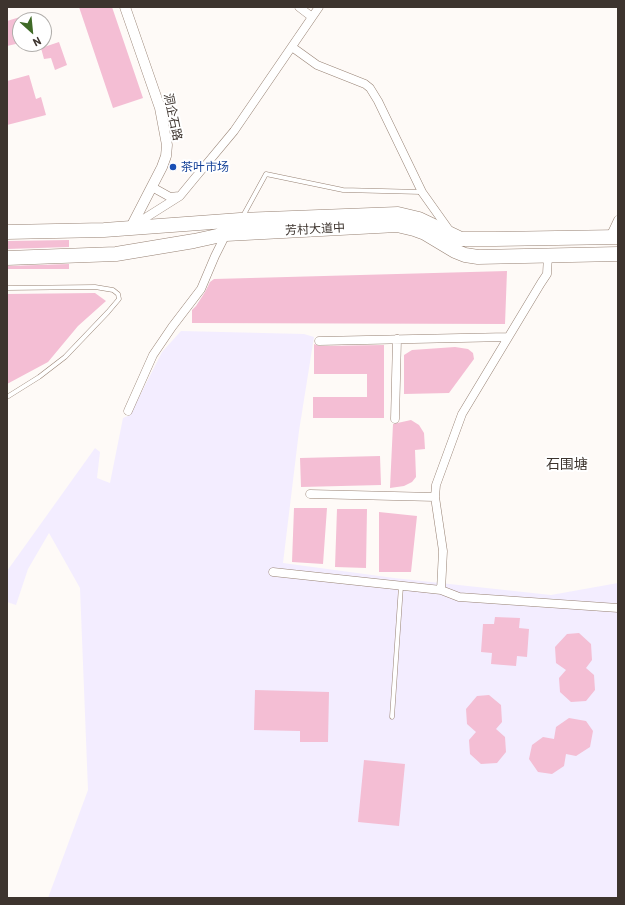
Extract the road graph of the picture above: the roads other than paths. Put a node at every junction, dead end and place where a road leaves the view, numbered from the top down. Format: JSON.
{"nodes":[{"id":1,"x":125,"y":7,"type":"edge"},
{"id":2,"x":298,"y":7,"type":"edge"},
{"id":3,"x":319,"y":7,"type":"edge"},
{"id":4,"x":312,"y":17,"type":"junction"},
{"id":5,"x":292,"y":47,"type":"junction"},
{"id":6,"x":152,"y":187,"type":"junction"},
{"id":7,"x":422,"y":192,"type":"junction"},
{"id":8,"x":180,"y":196,"type":"junction"},
{"id":9,"x":240,"y":220,"type":"junction"},
{"id":10,"x":618,"y":220,"type":"edge"},
{"id":11,"x":130,"y":229,"type":"junction"},
{"id":12,"x":449,"y":230,"type":"dead end"},
{"id":13,"x":7,"y":232,"type":"edge"},
{"id":14,"x":226,"y":234,"type":"junction"},
{"id":15,"x":614,"y":237,"type":"edge"},
{"id":16,"x":618,"y":254,"type":"edge"},
{"id":17,"x":548,"y":255,"type":"junction"},
{"id":18,"x":7,"y":258,"type":"edge"},
{"id":19,"x":7,"y":288,"type":"edge"},
{"id":20,"x":508,"y":337,"type":"junction"},
{"id":21,"x":397,"y":339,"type":"junction"},
{"id":22,"x":319,"y":341,"type":"dead end"},
{"id":23,"x":7,"y":397,"type":"edge"},
{"id":24,"x":128,"y":411,"type":"dead end"},
{"id":25,"x":395,"y":419,"type":"dead end"},
{"id":26,"x":310,"y":494,"type":"dead end"},
{"id":27,"x":435,"y":497,"type":"junction"},
{"id":28,"x":273,"y":572,"type":"dead end"},
{"id":29,"x":401,"y":585,"type":"junction"},
{"id":30,"x":441,"y":590,"type":"junction"},
{"id":31,"x":618,"y":608,"type":"edge"},
{"id":32,"x":392,"y":717,"type":"dead end"}],
"edges":[{"from":1,"to":6,"type":"street","name":"洞企石路"},
{"from":2,"to":4,"type":"street"},
{"from":3,"to":4,"type":"street"},
{"from":4,"to":5,"type":"street"},
{"from":5,"to":7,"type":"street"},
{"from":5,"to":8,"type":"street"},
{"from":6,"to":8,"type":"street"},
{"from":6,"to":11,"type":"street","name":"洞企石路"},
{"from":7,"to":9,"type":"lane"},
{"from":7,"to":12,"type":"street"},
{"from":8,"to":11,"type":"street"},
{"from":9,"to":11,"type":"highway","name":"芳村大道中"},
{"from":9,"to":15,"type":"highway","name":"芳村大道中"},
{"from":10,"to":15,"type":"street"},
{"from":11,"to":13,"type":"highway","name":"芳村大道中"},
{"from":14,"to":17,"type":"highway","name":"芳村大道中"},
{"from":14,"to":18,"type":"highway","name":"芳村大道中"},
{"from":14,"to":24,"type":"street"},
{"from":16,"to":17,"type":"highway","name":"芳村大道中"},
{"from":17,"to":20,"type":"street"},
{"from":19,"to":23,"type":"lane"},
{"from":20,"to":21,"type":"street"},
{"from":20,"to":27,"type":"street"},
{"from":21,"to":22,"type":"street"},
{"from":21,"to":25,"type":"street"},
{"from":26,"to":27,"type":"street"},
{"from":27,"to":30,"type":"street"},
{"from":28,"to":29,"type":"street"},
{"from":29,"to":30,"type":"street"},
{"from":29,"to":32,"type":"lane"},
{"from":30,"to":31,"type":"street"}]}
